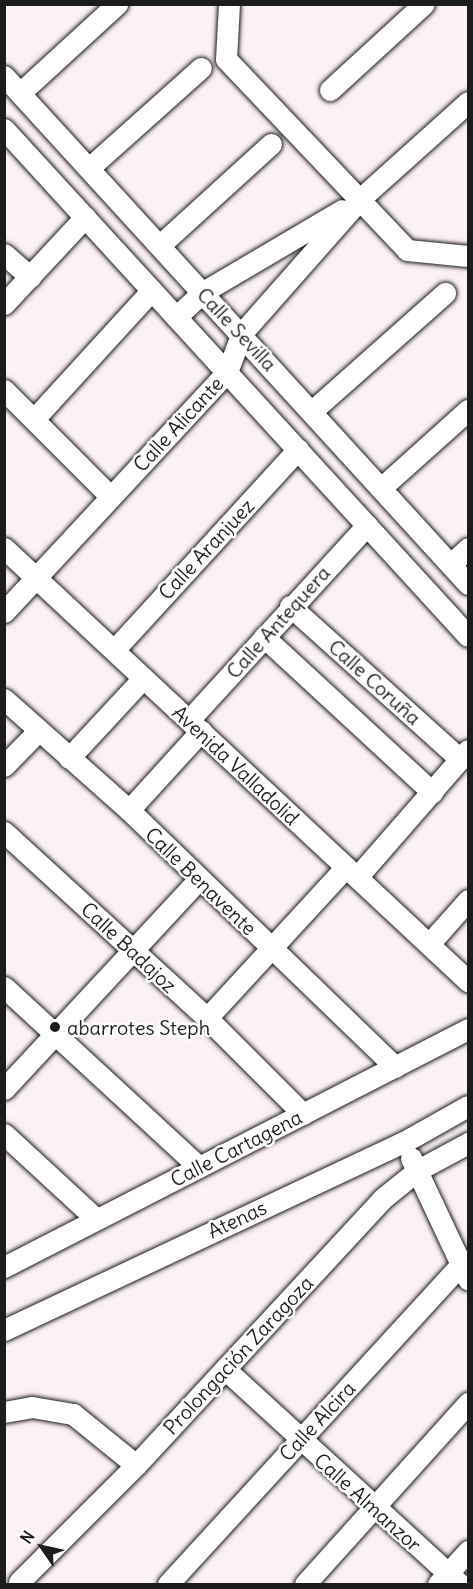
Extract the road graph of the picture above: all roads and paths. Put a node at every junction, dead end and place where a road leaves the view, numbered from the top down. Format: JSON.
{"nodes":[{"id":1,"x":117,"y":4,"type":"edge"},
{"id":2,"x":229,"y":4,"type":"edge"},
{"id":3,"x":424,"y":4,"type":"edge"},
{"id":4,"x":201,"y":68,"type":"dead end"},
{"id":5,"x":4,"y":76,"type":"edge"},
{"id":6,"x":330,"y":90,"type":"dead end"},
{"id":7,"x":20,"y":93,"type":"junction"},
{"id":8,"x":468,"y":102,"type":"edge"},
{"id":9,"x":4,"y":129,"type":"edge"},
{"id":10,"x":272,"y":144,"type":"dead end"},
{"id":11,"x":89,"y":168,"type":"junction"},
{"id":12,"x":360,"y":199,"type":"junction"},
{"id":13,"x":85,"y":217,"type":"junction"},
{"id":14,"x":160,"y":245,"type":"junction"},
{"id":15,"x":4,"y":254,"type":"edge"},
{"id":16,"x":468,"y":256,"type":"edge"},
{"id":17,"x":30,"y":277,"type":"junction"},
{"id":18,"x":152,"y":290,"type":"junction"},
{"id":19,"x":203,"y":292,"type":"junction"},
{"id":20,"x":445,"y":293,"type":"dead end"},
{"id":21,"x":4,"y":304,"type":"edge"},
{"id":22,"x":176,"y":317,"type":"junction"},
{"id":23,"x":242,"y":333,"type":"junction"},
{"id":24,"x":227,"y":372,"type":"junction"},
{"id":25,"x":4,"y":390,"type":"edge"},
{"id":26,"x":468,"y":410,"type":"edge"},
{"id":27,"x":312,"y":411,"type":"junction"},
{"id":28,"x":35,"y":418,"type":"junction"},
{"id":29,"x":298,"y":449,"type":"junction"},
{"id":30,"x":381,"y":488,"type":"junction"},
{"id":31,"x":110,"y":496,"type":"junction"},
{"id":32,"x":367,"y":525,"type":"junction"},
{"id":33,"x":4,"y":548,"type":"edge"},
{"id":34,"x":468,"y":548,"type":"edge"},
{"id":35,"x":451,"y":564,"type":"junction"},
{"id":36,"x":35,"y":576,"type":"junction"},
{"id":37,"x":468,"y":584,"type":"edge"},
{"id":38,"x":290,"y":606,"type":"junction"},
{"id":39,"x":4,"y":612,"type":"edge"},
{"id":40,"x":468,"y":636,"type":"edge"},
{"id":41,"x":264,"y":637,"type":"junction"},
{"id":42,"x":115,"y":649,"type":"junction"},
{"id":43,"x":143,"y":678,"type":"junction"},
{"id":44,"x":4,"y":699,"type":"edge"},
{"id":45,"x":195,"y":725,"type":"junction"},
{"id":46,"x":39,"y":730,"type":"junction"},
{"id":47,"x":464,"y":754,"type":"edge"},
{"id":48,"x":69,"y":758,"type":"junction"},
{"id":49,"x":4,"y":766,"type":"edge"},
{"id":50,"x":432,"y":792,"type":"junction"},
{"id":51,"x":129,"y":810,"type":"junction"},
{"id":52,"x":4,"y":832,"type":"edge"},
{"id":53,"x":352,"y":872,"type":"junction"},
{"id":54,"x":198,"y":880,"type":"junction"},
{"id":55,"x":468,"y":900,"type":"edge"},
{"id":56,"x":429,"y":944,"type":"junction"},
{"id":57,"x":271,"y":948,"type":"junction"},
{"id":58,"x":132,"y":949,"type":"junction"},
{"id":59,"x":468,"y":981,"type":"edge"},
{"id":60,"x":4,"y":987,"type":"edge"},
{"id":61,"x":207,"y":1018,"type":"junction"},
{"id":62,"x":468,"y":1029,"type":"edge"},
{"id":63,"x":56,"y":1035,"type":"junction"},
{"id":64,"x":395,"y":1067,"type":"junction"},
{"id":65,"x":4,"y":1089,"type":"edge"},
{"id":66,"x":468,"y":1106,"type":"edge"},
{"id":67,"x":303,"y":1114,"type":"junction"},
{"id":68,"x":4,"y":1134,"type":"edge"},
{"id":69,"x":404,"y":1142,"type":"junction"},
{"id":70,"x":468,"y":1143,"type":"edge"},
{"id":71,"x":199,"y":1167,"type":"junction"},
{"id":72,"x":418,"y":1170,"type":"junction"},
{"id":73,"x":96,"y":1219,"type":"junction"},
{"id":74,"x":4,"y":1267,"type":"edge"},
{"id":75,"x":466,"y":1268,"type":"edge"},
{"id":76,"x":4,"y":1330,"type":"edge"},
{"id":77,"x":225,"y":1369,"type":"junction"},
{"id":78,"x":468,"y":1403,"type":"edge"},
{"id":79,"x":4,"y":1412,"type":"edge"},
{"id":80,"x":300,"y":1439,"type":"junction"},
{"id":81,"x":136,"y":1465,"type":"junction"},
{"id":82,"x":375,"y":1509,"type":"junction"},
{"id":83,"x":468,"y":1551,"type":"edge"},
{"id":84,"x":16,"y":1579,"type":"edge"},
{"id":85,"x":449,"y":1581,"type":"edge"},
{"id":86,"x":168,"y":1584,"type":"edge"},
{"id":87,"x":307,"y":1584,"type":"edge"}],
"edges":[{"from":1,"to":7,"type":"street"},
{"from":2,"to":12,"type":"street"},
{"from":3,"to":6,"type":"street"},
{"from":4,"to":11,"type":"street"},
{"from":5,"to":7,"type":"street","name":"Calle Sevilla"},
{"from":7,"to":11,"type":"street","name":"Calle Sevilla"},
{"from":8,"to":12,"type":"street","name":"Calle Alicante"},
{"from":9,"to":13,"type":"street","name":"Calle Sevilla"},
{"from":10,"to":14,"type":"street"},
{"from":11,"to":14,"type":"street","name":"Calle Sevilla"},
{"from":12,"to":16,"type":"street"},
{"from":12,"to":19,"type":"street","name":"Calle Alicante"},
{"from":12,"to":23,"type":"street","name":"Calle Alicante"},
{"from":13,"to":17,"type":"street"},
{"from":13,"to":18,"type":"street","name":"Calle Sevilla"},
{"from":14,"to":19,"type":"street","name":"Calle Sevilla"},
{"from":15,"to":17,"type":"street"},
{"from":17,"to":21,"type":"street"},
{"from":18,"to":22,"type":"street","name":"Calle Sevilla"},
{"from":18,"to":28,"type":"street"},
{"from":19,"to":22,"type":"street","name":"Calle Alicante"},
{"from":19,"to":23,"type":"street","name":"Calle Sevilla"},
{"from":20,"to":27,"type":"street"},
{"from":22,"to":24,"type":"street","name":"Calle Sevilla"},
{"from":23,"to":24,"type":"street","name":"Calle Alicante"},
{"from":23,"to":27,"type":"street","name":"Calle Sevilla"},
{"from":24,"to":29,"type":"street","name":"Calle Sevilla"},
{"from":24,"to":31,"type":"street","name":"Calle Alicante"},
{"from":25,"to":28,"type":"street"},
{"from":26,"to":30,"type":"street"},
{"from":27,"to":30,"type":"street","name":"Calle Sevilla"},
{"from":28,"to":31,"type":"street"},
{"from":29,"to":32,"type":"street","name":"Calle Sevilla"},
{"from":29,"to":42,"type":"street","name":"Calle Aranjuez"},
{"from":30,"to":35,"type":"street","name":"Calle Sevilla"},
{"from":31,"to":36,"type":"street","name":"Calle Alicante"},
{"from":32,"to":38,"type":"street","name":"Calle Antequera"},
{"from":32,"to":40,"type":"street","name":"Calle Sevilla"},
{"from":33,"to":36,"type":"street","name":"Avenida Valladolid"},
{"from":34,"to":35,"type":"street"},
{"from":35,"to":37,"type":"street","name":"Calle Sevilla"},
{"from":36,"to":39,"type":"street","name":"Calle Alicante"},
{"from":36,"to":42,"type":"street","name":"Avenida Valladolid"},
{"from":38,"to":41,"type":"street","name":"Calle Antequera"},
{"from":38,"to":47,"type":"street","name":"Calle Coruña"},
{"from":41,"to":45,"type":"street","name":"Calle Antequera"},
{"from":41,"to":50,"type":"street"},
{"from":42,"to":43,"type":"street","name":"Avenida Valladolid"},
{"from":43,"to":45,"type":"street","name":"Avenida Valladolid"},
{"from":43,"to":48,"type":"street"},
{"from":44,"to":46,"type":"street","name":"Calle Benavente"},
{"from":45,"to":51,"type":"street","name":"Calle Antequera"},
{"from":45,"to":53,"type":"street","name":"Avenida Valladolid"},
{"from":46,"to":48,"type":"street","name":"Calle Benavente"},
{"from":46,"to":49,"type":"street"},
{"from":47,"to":50,"type":"street"},
{"from":48,"to":51,"type":"street","name":"Calle Benavente"},
{"from":50,"to":53,"type":"street"},
{"from":51,"to":54,"type":"street","name":"Calle Benavente"},
{"from":52,"to":58,"type":"street","name":"Calle Badajoz"},
{"from":53,"to":56,"type":"street","name":"Avenida Valladolid"},
{"from":53,"to":57,"type":"street"},
{"from":54,"to":57,"type":"street","name":"Calle Benavente"},
{"from":54,"to":58,"type":"street"},
{"from":55,"to":56,"type":"street"},
{"from":56,"to":59,"type":"street","name":"Avenida Valladolid"},
{"from":57,"to":61,"type":"street"},
{"from":57,"to":64,"type":"street","name":"Calle Benavente"},
{"from":58,"to":61,"type":"street","name":"Calle Badajoz"},
{"from":58,"to":63,"type":"street"},
{"from":60,"to":63,"type":"street"},
{"from":61,"to":67,"type":"street","name":"Calle Badajoz"},
{"from":62,"to":64,"type":"street","name":"Calle Cartagena"},
{"from":63,"to":65,"type":"street"},
{"from":63,"to":71,"type":"street"},
{"from":64,"to":67,"type":"street","name":"Calle Cartagena"},
{"from":66,"to":69,"type":"street","name":"Atenas"},
{"from":67,"to":71,"type":"street","name":"Calle Cartagena"},
{"from":68,"to":73,"type":"street"},
{"from":69,"to":72,"type":"street"},
{"from":69,"to":76,"type":"street","name":"Atenas"},
{"from":70,"to":72,"type":"street","name":"Prolongación Zaragoza"},
{"from":71,"to":73,"type":"street","name":"Calle Cartagena"},
{"from":72,"to":75,"type":"street"},
{"from":72,"to":77,"type":"street","name":"Prolongación Zaragoza"},
{"from":73,"to":74,"type":"street","name":"Calle Cartagena"},
{"from":75,"to":80,"type":"street","name":"Calle Alcira"},
{"from":77,"to":80,"type":"street","name":"Calle Almanzor"},
{"from":77,"to":81,"type":"street","name":"Prolongación Zaragoza"},
{"from":78,"to":82,"type":"street"},
{"from":79,"to":81,"type":"street"},
{"from":80,"to":82,"type":"street","name":"Calle Almanzor"},
{"from":80,"to":86,"type":"street","name":"Calle Alcira"},
{"from":81,"to":84,"type":"street","name":"Prolongación Zaragoza"},
{"from":82,"to":85,"type":"street","name":"Calle Almanzor"},
{"from":82,"to":87,"type":"street"},
{"from":83,"to":85,"type":"street"}]}
